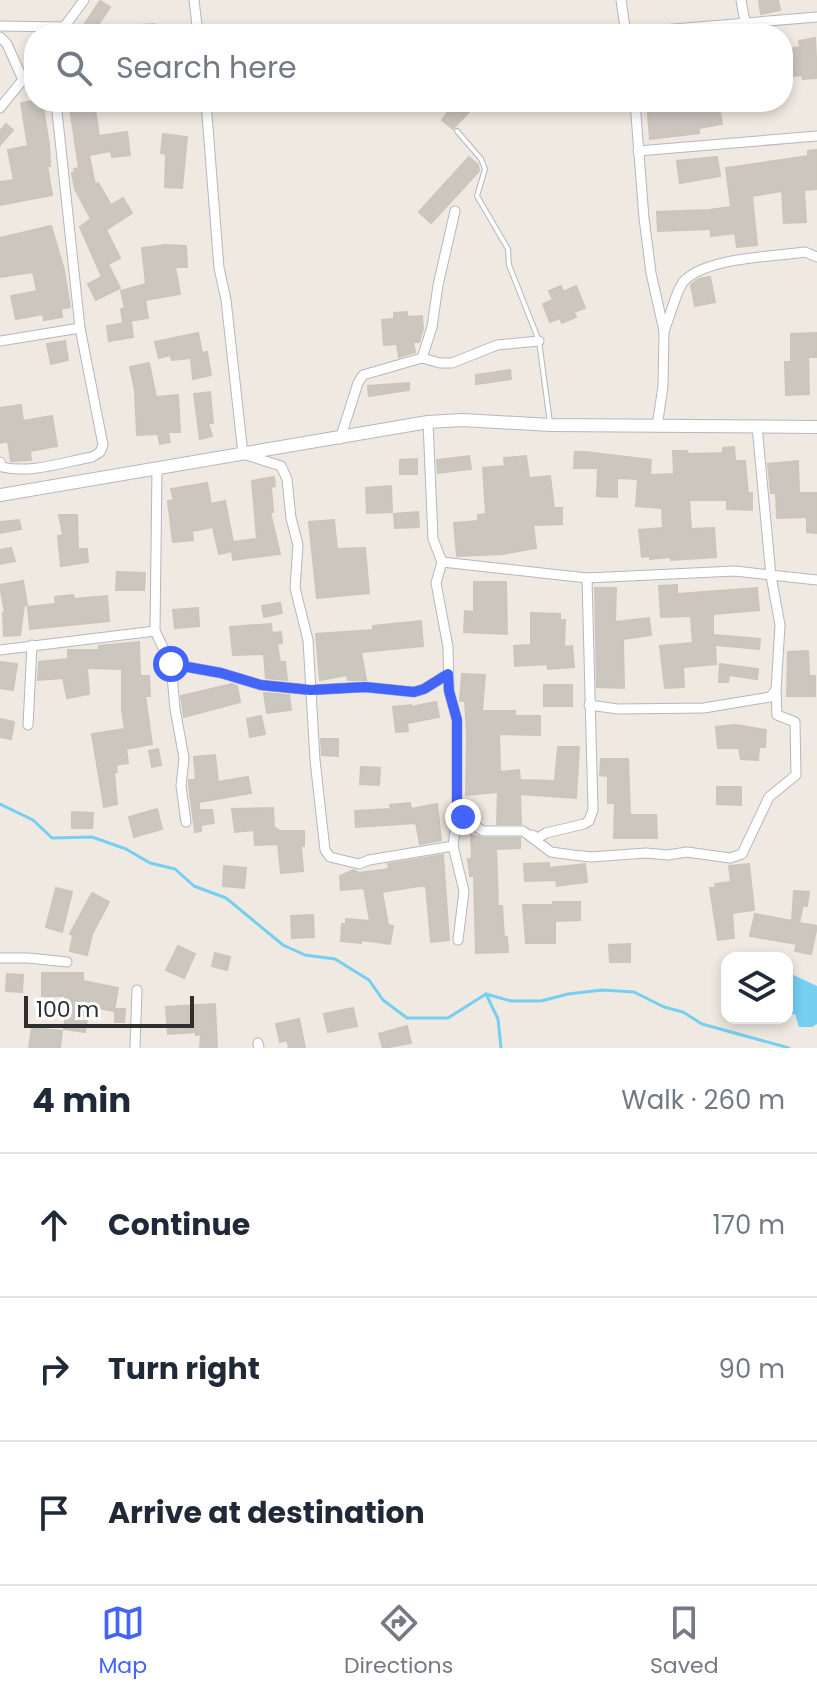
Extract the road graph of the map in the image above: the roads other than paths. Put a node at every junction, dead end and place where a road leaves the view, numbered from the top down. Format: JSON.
{"nodes":[{"id":1,"x":84,"y":0,"type":"edge"},
{"id":2,"x":194,"y":0,"type":"edge"},
{"id":3,"x":621,"y":0,"type":"edge"},
{"id":4,"x":741,"y":0,"type":"edge"},
{"id":5,"x":817,"y":17,"type":"edge"},
{"id":6,"x":745,"y":22,"type":"junction"},
{"id":7,"x":66,"y":24,"type":"edge"},
{"id":8,"x":197,"y":24,"type":"edge"},
{"id":9,"x":625,"y":24,"type":"edge"},
{"id":10,"x":725,"y":24,"type":"edge"},
{"id":11,"x":0,"y":26,"type":"edge"},
{"id":12,"x":24,"y":28,"type":"edge"},
{"id":13,"x":0,"y":37,"type":"edge"},
{"id":14,"x":23,"y":80,"type":"joint"},
{"id":15,"x":0,"y":108,"type":"edge"},
{"id":16,"x":57,"y":112,"type":"edge"},
{"id":17,"x":207,"y":112,"type":"edge"},
{"id":18,"x":636,"y":112,"type":"edge"},
{"id":19,"x":457,"y":131,"type":"dead end"},
{"id":20,"x":817,"y":136,"type":"edge"},
{"id":21,"x":638,"y":151,"type":"junction"},
{"id":22,"x":455,"y":211,"type":"dead end"},
{"id":23,"x":817,"y":257,"type":"edge"},
{"id":24,"x":80,"y":328,"type":"junction"},
{"id":25,"x":664,"y":331,"type":"junction"},
{"id":26,"x":0,"y":341,"type":"edge"},
{"id":27,"x":539,"y":341,"type":"junction"},
{"id":28,"x":422,"y":358,"type":"junction"},
{"id":29,"x":428,"y":422,"type":"junction"},
{"id":30,"x":551,"y":425,"type":"junction"},
{"id":31,"x":757,"y":426,"type":"junction"},
{"id":32,"x":657,"y":427,"type":"junction"},
{"id":33,"x":817,"y":427,"type":"edge"},
{"id":34,"x":340,"y":439,"type":"junction"},
{"id":35,"x":243,"y":454,"type":"junction"},
{"id":36,"x":0,"y":462,"type":"edge"},
{"id":37,"x":30,"y":468,"type":"junction"},
{"id":38,"x":157,"y":469,"type":"junction"},
{"id":39,"x":32,"y":489,"type":"junction"},
{"id":40,"x":0,"y":495,"type":"edge"},
{"id":41,"x":442,"y":562,"type":"junction"},
{"id":42,"x":771,"y":576,"type":"junction"},
{"id":43,"x":587,"y":578,"type":"junction"},
{"id":44,"x":817,"y":580,"type":"edge"},
{"id":45,"x":155,"y":631,"type":"junction"},
{"id":46,"x":32,"y":645,"type":"junction"},
{"id":47,"x":0,"y":650,"type":"edge"},
{"id":48,"x":171,"y":664,"type":"junction"},
{"id":49,"x":448,"y":674,"type":"junction"},
{"id":50,"x":311,"y":690,"type":"junction"},
{"id":51,"x":776,"y":690,"type":"junction"},
{"id":52,"x":589,"y":705,"type":"junction"},
{"id":53,"x":28,"y":725,"type":"dead end"},
{"id":54,"x":457,"y":815,"type":"junction"},
{"id":55,"x":186,"y":822,"type":"dead end"},
{"id":56,"x":523,"y":831,"type":"junction"},
{"id":57,"x":453,"y":846,"type":"junction"},
{"id":58,"x":458,"y":940,"type":"dead end"},
{"id":59,"x":0,"y":958,"type":"edge"},
{"id":60,"x":67,"y":962,"type":"dead end"},
{"id":61,"x":137,"y":990,"type":"dead end"},
{"id":62,"x":135,"y":1048,"type":"edge"}],
"edges":[{"from":1,"to":7,"type":"street"},
{"from":2,"to":8,"type":"street"},
{"from":3,"to":9,"type":"street"},
{"from":4,"to":6,"type":"street"},
{"from":5,"to":6,"type":"street"},
{"from":6,"to":10,"type":"street"},
{"from":11,"to":12,"type":"street"},
{"from":13,"to":14,"type":"street"},
{"from":14,"to":15,"type":"street"},
{"from":16,"to":24,"type":"street"},
{"from":17,"to":35,"type":"street"},
{"from":18,"to":21,"type":"street"},
{"from":19,"to":27,"type":"lane"},
{"from":20,"to":21,"type":"street"},
{"from":21,"to":25,"type":"street"},
{"from":22,"to":28,"type":"street"},
{"from":23,"to":25,"type":"street"},
{"from":24,"to":26,"type":"street"},
{"from":24,"to":37,"type":"street"},
{"from":25,"to":32,"type":"street"},
{"from":27,"to":28,"type":"street"},
{"from":27,"to":30,"type":"lane"},
{"from":28,"to":34,"type":"street"},
{"from":29,"to":30,"type":"main road"},
{"from":29,"to":34,"type":"main road"},
{"from":29,"to":41,"type":"street"},
{"from":30,"to":32,"type":"main road"},
{"from":31,"to":32,"type":"main road"},
{"from":31,"to":33,"type":"main road"},
{"from":31,"to":42,"type":"street"},
{"from":34,"to":35,"type":"main road"},
{"from":35,"to":38,"type":"main road"},
{"from":35,"to":50,"type":"street"},
{"from":36,"to":37,"type":"street"},
{"from":37,"to":39,"type":"street"},
{"from":38,"to":39,"type":"main road"},
{"from":38,"to":45,"type":"street"},
{"from":39,"to":40,"type":"main road"},
{"from":41,"to":43,"type":"street"},
{"from":41,"to":49,"type":"street"},
{"from":42,"to":43,"type":"street"},
{"from":42,"to":44,"type":"street"},
{"from":42,"to":51,"type":"street"},
{"from":43,"to":52,"type":"street"},
{"from":45,"to":46,"type":"street"},
{"from":45,"to":48,"type":"street"},
{"from":46,"to":47,"type":"street"},
{"from":46,"to":53,"type":"street"},
{"from":48,"to":50,"type":"street"},
{"from":48,"to":55,"type":"street"},
{"from":49,"to":50,"type":"street"},
{"from":49,"to":54,"type":"street"},
{"from":50,"to":57,"type":"street"},
{"from":51,"to":52,"type":"street"},
{"from":51,"to":56,"type":"street"},
{"from":52,"to":56,"type":"street"},
{"from":54,"to":56,"type":"street"},
{"from":54,"to":57,"type":"street"},
{"from":57,"to":58,"type":"street"},
{"from":59,"to":60,"type":"street"},
{"from":61,"to":62,"type":"street"}]}
